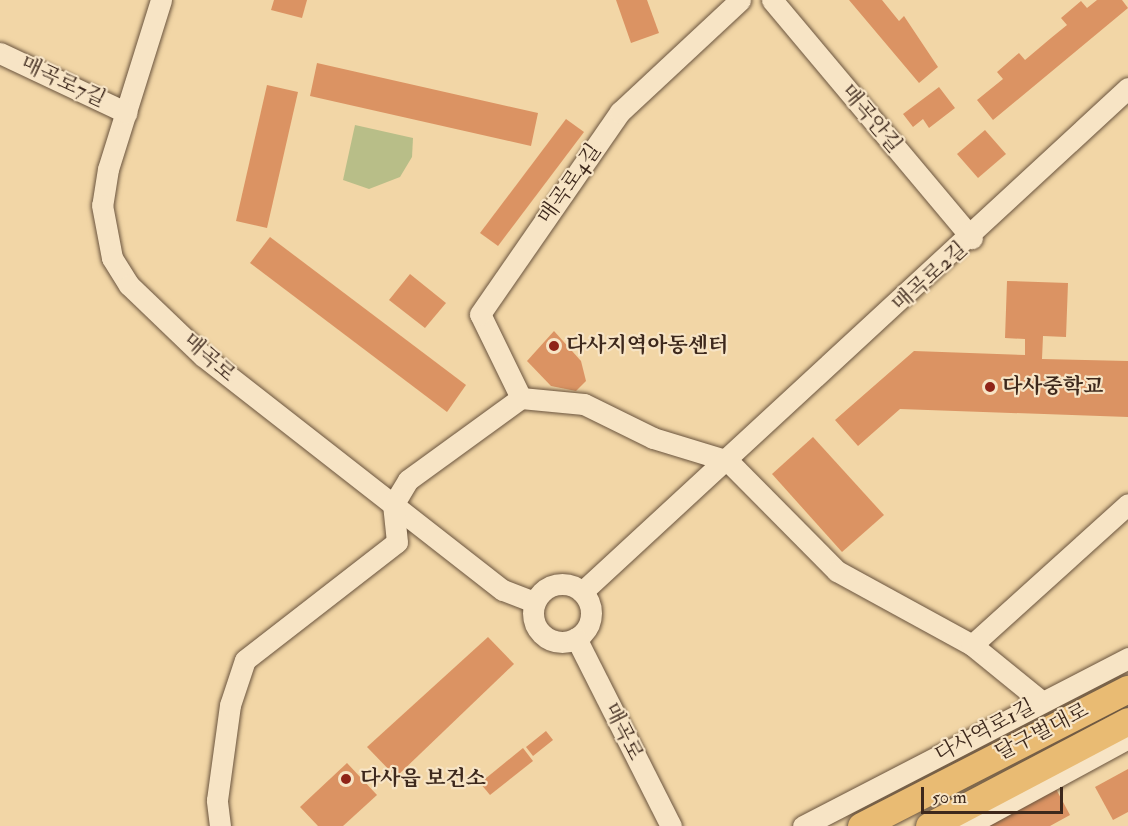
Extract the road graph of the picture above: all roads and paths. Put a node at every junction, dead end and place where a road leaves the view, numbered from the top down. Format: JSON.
{"nodes":[{"id":1,"x":161,"y":0,"type":"edge"},
{"id":2,"x":740,"y":0,"type":"edge"},
{"id":3,"x":772,"y":0,"type":"edge"},
{"id":4,"x":0,"y":53,"type":"edge"},
{"id":5,"x":1128,"y":88,"type":"edge"},
{"id":6,"x":127,"y":113,"type":"junction"},
{"id":7,"x":972,"y":238,"type":"junction"},
{"id":8,"x":521,"y":398,"type":"junction"},
{"id":9,"x":728,"y":461,"type":"junction"},
{"id":10,"x":1128,"y":504,"type":"edge"},
{"id":11,"x":393,"y":505,"type":"junction"},
{"id":12,"x":582,"y":591,"type":"junction"},
{"id":13,"x":535,"y":602,"type":"junction"},
{"id":14,"x":576,"y":638,"type":"junction"},
{"id":15,"x":972,"y":645,"type":"junction"},
{"id":16,"x":1128,"y":658,"type":"edge"},
{"id":17,"x":1128,"y":688,"type":"edge"},
{"id":18,"x":1041,"y":701,"type":"junction"},
{"id":19,"x":1128,"y":721,"type":"edge"},
{"id":20,"x":1128,"y":738,"type":"edge"},
{"id":21,"x":897,"y":815,"type":"edge"},
{"id":22,"x":220,"y":826,"type":"edge"},
{"id":23,"x":670,"y":826,"type":"edge"},
{"id":24,"x":803,"y":826,"type":"edge"},
{"id":25,"x":861,"y":826,"type":"edge"},
{"id":26,"x":928,"y":826,"type":"edge"},
{"id":27,"x":966,"y":826,"type":"edge"}],
"edges":[{"from":1,"to":6,"type":"street","name":"매곡로"},
{"from":2,"to":8,"type":"street","name":"매곡로4길"},
{"from":3,"to":7,"type":"street","name":"매곡안길"},
{"from":4,"to":6,"type":"street","name":"매곡로7길"},
{"from":5,"to":7,"type":"street","name":"매곡로2길"},
{"from":6,"to":11,"type":"street","name":"매곡로"},
{"from":7,"to":9,"type":"street","name":"매곡로2길"},
{"from":8,"to":9,"type":"street"},
{"from":8,"to":11,"type":"street"},
{"from":9,"to":12,"type":"street","name":"매곡로2길"},
{"from":9,"to":15,"type":"street"},
{"from":10,"to":15,"type":"street"},
{"from":11,"to":13,"type":"street","name":"매곡로"},
{"from":11,"to":22,"type":"street"},
{"from":12,"to":13,"type":"street"},
{"from":12,"to":14,"type":"street"},
{"from":13,"to":14,"type":"street"},
{"from":14,"to":23,"type":"street","name":"매곡로"},
{"from":15,"to":18,"type":"street"},
{"from":16,"to":18,"type":"street","name":"다사역로1길"},
{"from":17,"to":21,"type":"main road","name":"달구벌대로"},
{"from":18,"to":24,"type":"street","name":"다사역로1길"},
{"from":19,"to":26,"type":"main road","name":"달구벌대로"},
{"from":20,"to":27,"type":"street"},
{"from":21,"to":25,"type":"main road","name":"달구벌대로"}]}
